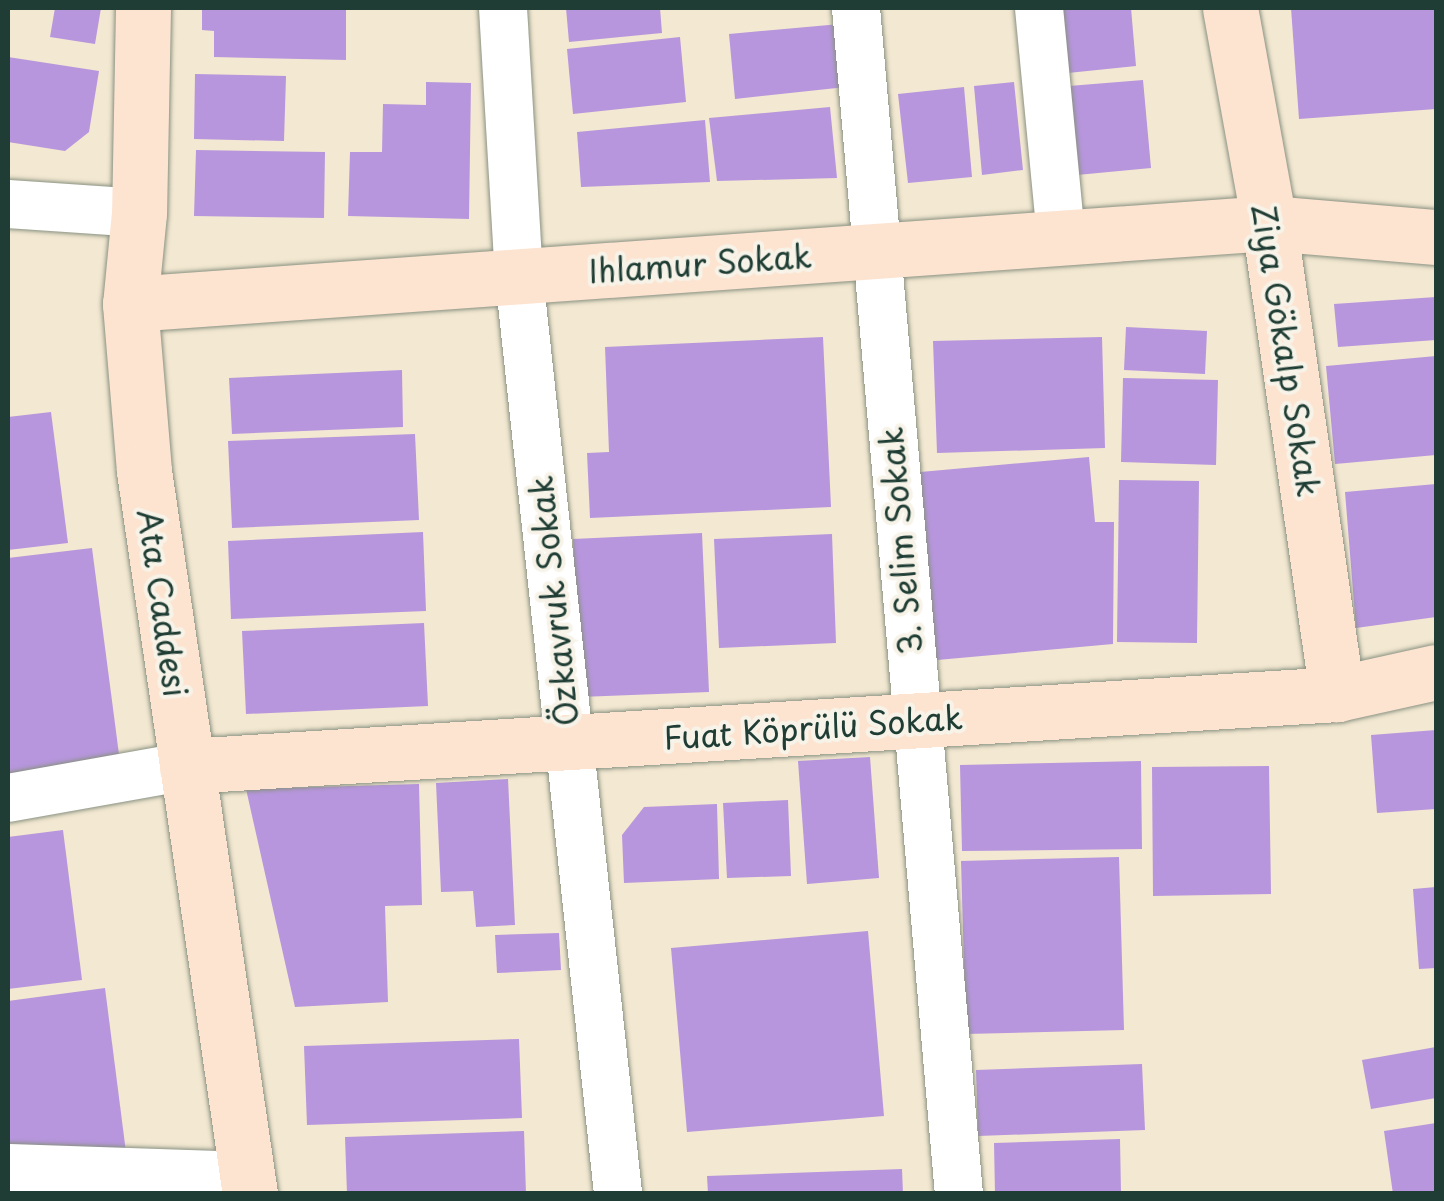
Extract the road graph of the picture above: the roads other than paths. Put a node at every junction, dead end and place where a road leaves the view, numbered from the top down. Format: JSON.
{"nodes":[{"id":1,"x":143,"y":8,"type":"edge"},
{"id":2,"x":503,"y":8,"type":"edge"},
{"id":3,"x":856,"y":8,"type":"edge"},
{"id":4,"x":1039,"y":8,"type":"edge"},
{"id":5,"x":1230,"y":8,"type":"edge"},
{"id":6,"x":8,"y":204,"type":"edge"},
{"id":7,"x":139,"y":213,"type":"junction"},
{"id":8,"x":1268,"y":222,"type":"junction"},
{"id":9,"x":1436,"y":237,"type":"edge"},
{"id":10,"x":1061,"y":238,"type":"junction"},
{"id":11,"x":876,"y":250,"type":"junction"},
{"id":12,"x":519,"y":276,"type":"junction"},
{"id":13,"x":130,"y":304,"type":"junction"},
{"id":14,"x":1436,"y":672,"type":"edge"},
{"id":15,"x":1337,"y":694,"type":"junction"},
{"id":16,"x":915,"y":720,"type":"junction"},
{"id":17,"x":568,"y":742,"type":"junction"},
{"id":18,"x":187,"y":766,"type":"junction"},
{"id":19,"x":8,"y":798,"type":"edge"},
{"id":20,"x":8,"y":1168,"type":"edge"},
{"id":21,"x":248,"y":1185,"type":"edge"},
{"id":22,"x":618,"y":1194,"type":"edge"},
{"id":23,"x":959,"y":1194,"type":"edge"}],
"edges":[{"from":1,"to":7,"type":"main road","name":"Ata Caddesi"},
{"from":2,"to":12,"type":"street","name":"Özkavruk Sokak"},
{"from":3,"to":11,"type":"street","name":"3. Selim Sokak"},
{"from":4,"to":10,"type":"street"},
{"from":5,"to":8,"type":"main road","name":"Ziya Gökalp Sokak"},
{"from":6,"to":7,"type":"street"},
{"from":7,"to":13,"type":"main road","name":"Ata Caddesi"},
{"from":8,"to":9,"type":"main road","name":"Ihlamur Sokak"},
{"from":8,"to":10,"type":"main road","name":"Ihlamur Sokak"},
{"from":8,"to":15,"type":"main road","name":"Ziya Gökalp Sokak"},
{"from":10,"to":11,"type":"main road","name":"Ihlamur Sokak"},
{"from":11,"to":12,"type":"main road","name":"Ihlamur Sokak"},
{"from":11,"to":16,"type":"street","name":"3. Selim Sokak"},
{"from":12,"to":13,"type":"main road","name":"Ihlamur Sokak"},
{"from":12,"to":17,"type":"street","name":"Özkavruk Sokak"},
{"from":13,"to":18,"type":"main road","name":"Ata Caddesi"},
{"from":14,"to":15,"type":"main road","name":"Fuat Köprülü Sokak"},
{"from":15,"to":16,"type":"main road","name":"Fuat Köprülü Sokak"},
{"from":16,"to":17,"type":"main road","name":"Fuat Köprülü Sokak"},
{"from":16,"to":23,"type":"street","name":"3. Selim Sokak"},
{"from":17,"to":18,"type":"main road","name":"Fuat Köprülü Sokak"},
{"from":17,"to":22,"type":"street","name":"Özkavruk Sokak"},
{"from":18,"to":19,"type":"street"},
{"from":18,"to":21,"type":"main road","name":"Ata Caddesi"},
{"from":20,"to":21,"type":"street"}]}
